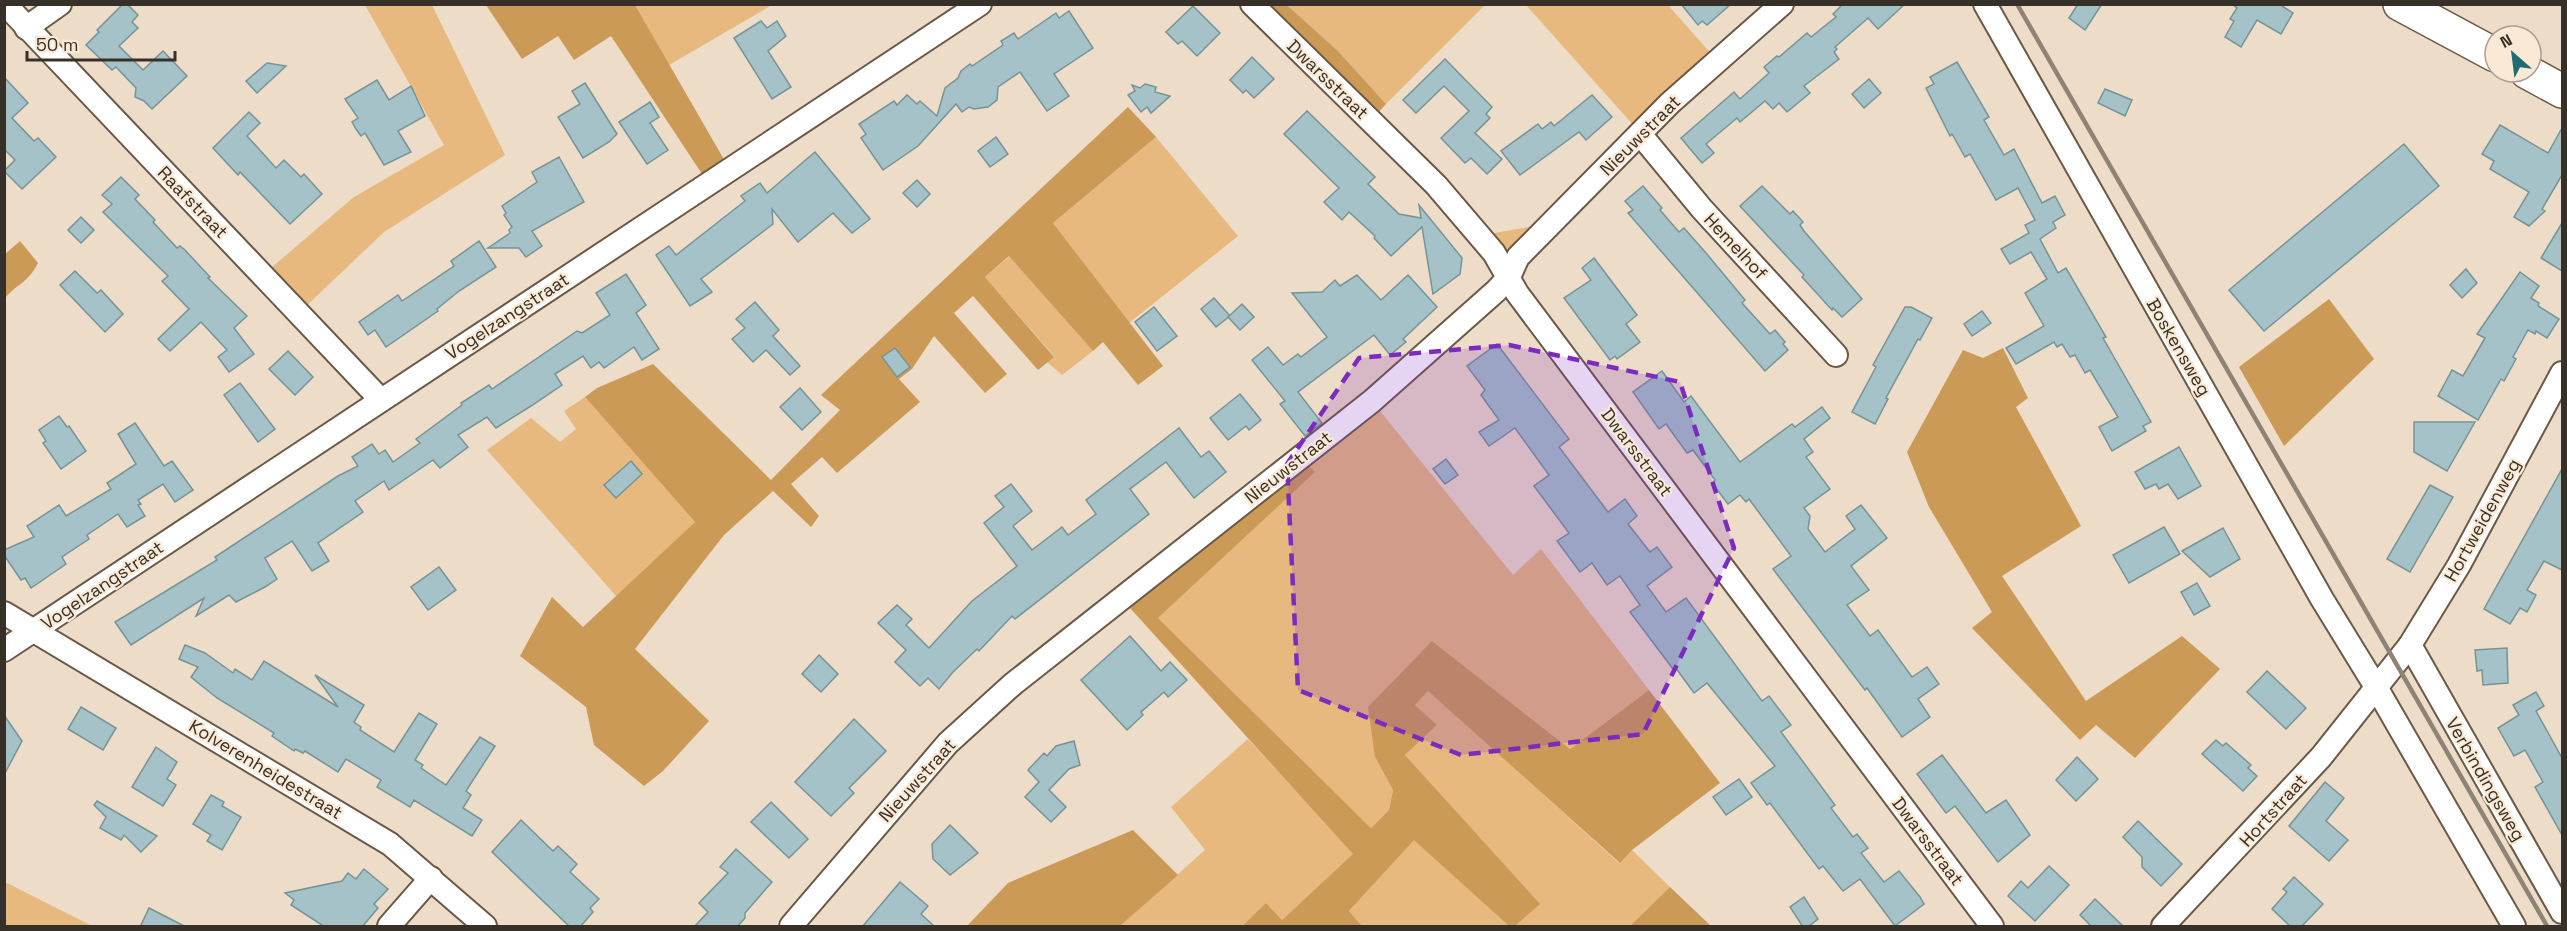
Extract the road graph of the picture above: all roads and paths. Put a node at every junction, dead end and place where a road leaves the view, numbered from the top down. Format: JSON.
{"nodes":[{"id":1,"x":5,"y":4,"type":"edge"},
{"id":2,"x":60,"y":4,"type":"edge"},
{"id":3,"x":980,"y":4,"type":"edge"},
{"id":4,"x":1252,"y":4,"type":"edge"},
{"id":5,"x":1782,"y":4,"type":"edge"},
{"id":6,"x":1984,"y":4,"type":"edge"},
{"id":7,"x":2400,"y":4,"type":"edge"},
{"id":8,"x":26,"y":28,"type":"junction"},
{"id":9,"x":2483,"y":49,"type":"edge"},
{"id":10,"x":2543,"y":81,"type":"edge"},
{"id":11,"x":2562,"y":91,"type":"edge"},
{"id":12,"x":1640,"y":134,"type":"junction"},
{"id":13,"x":1509,"y":277,"type":"junction"},
{"id":14,"x":1836,"y":355,"type":"dead end"},
{"id":15,"x":2562,"y":374,"type":"edge"},
{"id":16,"x":381,"y":400,"type":"junction"},
{"id":17,"x":4,"y":613,"type":"edge"},
{"id":18,"x":35,"y":630,"type":"junction"},
{"id":19,"x":2410,"y":645,"type":"junction"},
{"id":20,"x":4,"y":650,"type":"edge"},
{"id":21,"x":2396,"y":664,"type":"joint"},
{"id":22,"x":2376,"y":687,"type":"junction"},
{"id":23,"x":2361,"y":706,"type":"junction"},
{"id":24,"x":431,"y":878,"type":"junction"},
{"id":25,"x":2562,"y":912,"type":"edge"},
{"id":26,"x":389,"y":927,"type":"edge"},
{"id":27,"x":484,"y":927,"type":"edge"},
{"id":28,"x":791,"y":927,"type":"edge"},
{"id":29,"x":1992,"y":927,"type":"edge"},
{"id":30,"x":2163,"y":927,"type":"edge"},
{"id":31,"x":2503,"y":927,"type":"edge"},
{"id":32,"x":2514,"y":927,"type":"edge"}],
"edges":[{"from":1,"to":8,"type":"street","name":"Raafstraat"},
{"from":2,"to":8,"type":"street"},
{"from":3,"to":16,"type":"street","name":"Vogelzangstraat"},
{"from":4,"to":13,"type":"street","name":"Dwarsstraat"},
{"from":5,"to":12,"type":"street","name":"Nieuwstraat"},
{"from":6,"to":22,"type":"street","name":"Boskensweg"},
{"from":7,"to":9,"type":"street"},
{"from":8,"to":16,"type":"street","name":"Raafstraat"},
{"from":10,"to":11,"type":"street"},
{"from":12,"to":13,"type":"street","name":"Nieuwstraat"},
{"from":12,"to":14,"type":"street","name":"Hemelhof"},
{"from":13,"to":28,"type":"street","name":"Nieuwstraat"},
{"from":13,"to":29,"type":"street","name":"Dwarsstraat"},
{"from":15,"to":19,"type":"street","name":"Hortweidenweg"},
{"from":16,"to":18,"type":"street","name":"Vogelzangstraat"},
{"from":17,"to":18,"type":"street","name":"Vogelzangstraat"},
{"from":18,"to":20,"type":"street","name":"Vogelzangstraat"},
{"from":18,"to":24,"type":"street","name":"Kolverenheidestraat"},
{"from":19,"to":21,"type":"street","name":"Hortweidenweg"},
{"from":19,"to":25,"type":"street","name":"Verbindingsweg"},
{"from":21,"to":22,"type":"street","name":"Hortstraat"},
{"from":22,"to":23,"type":"street","name":"Hortstraat"},
{"from":22,"to":32,"type":"street"},
{"from":23,"to":30,"type":"street","name":"Hortstraat"},
{"from":23,"to":31,"type":"street"},
{"from":24,"to":26,"type":"street"},
{"from":24,"to":27,"type":"street","name":"Kolverenheidestraat"}]}
